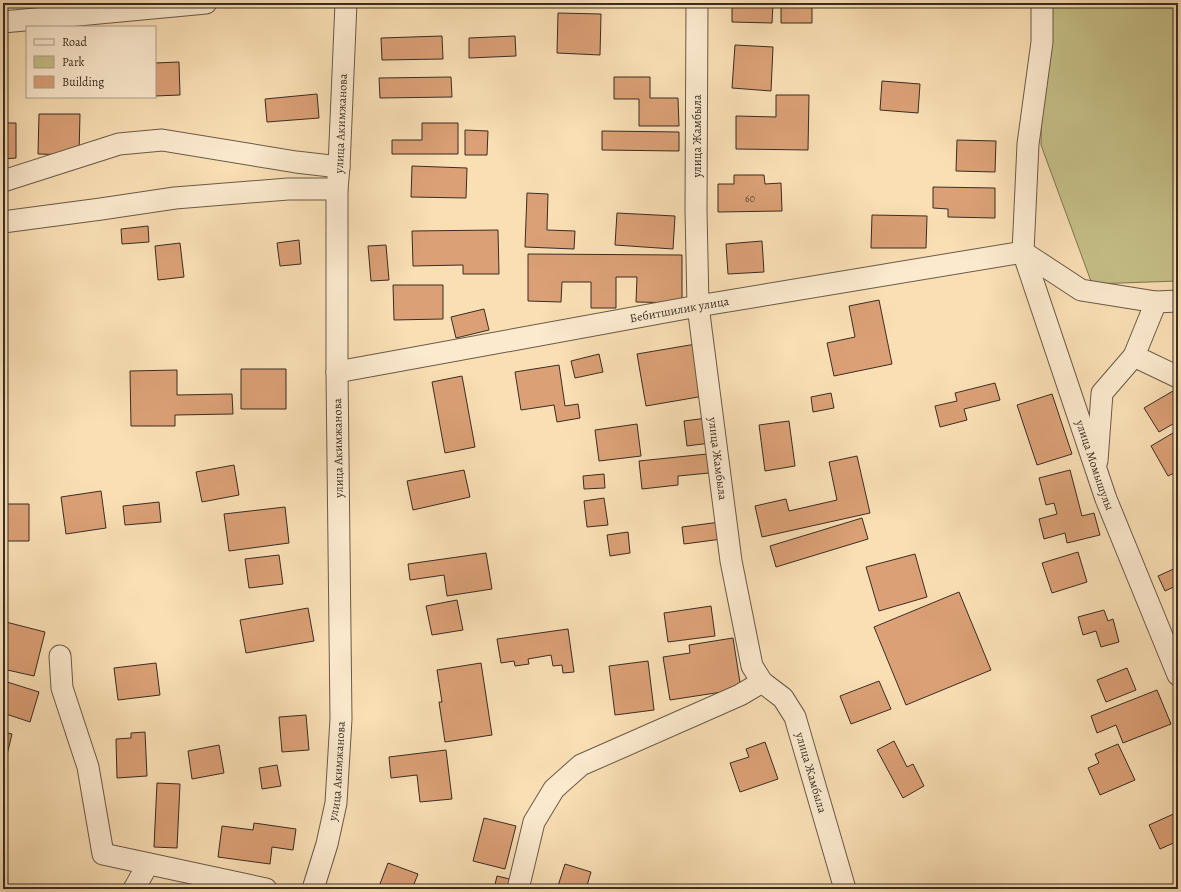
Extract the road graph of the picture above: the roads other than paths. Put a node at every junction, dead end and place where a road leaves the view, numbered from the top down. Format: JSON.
{"nodes":[{"id":1,"x":206,"y":3,"type":"edge"},
{"id":2,"x":346,"y":3,"type":"edge"},
{"id":3,"x":698,"y":3,"type":"edge"},
{"id":4,"x":1042,"y":3,"type":"edge"},
{"id":5,"x":3,"y":22,"type":"edge"},
{"id":6,"x":340,"y":166,"type":"junction"},
{"id":7,"x":3,"y":181,"type":"edge"},
{"id":8,"x":337,"y":189,"type":"junction"},
{"id":9,"x":3,"y":222,"type":"edge"},
{"id":10,"x":1023,"y":252,"type":"junction"},
{"id":11,"x":1178,"y":301,"type":"edge"},
{"id":12,"x":1156,"y":302,"type":"junction"},
{"id":13,"x":698,"y":306,"type":"junction"},
{"id":14,"x":1134,"y":356,"type":"junction"},
{"id":15,"x":337,"y":372,"type":"junction"},
{"id":16,"x":1178,"y":377,"type":"edge"},
{"id":17,"x":1096,"y":470,"type":"junction"},
{"id":18,"x":60,"y":656,"type":"dead end"},
{"id":19,"x":1178,"y":675,"type":"edge"},
{"id":20,"x":762,"y":682,"type":"junction"},
{"id":21,"x":148,"y":864,"type":"junction"},
{"id":22,"x":134,"y":889,"type":"edge"},
{"id":23,"x":266,"y":889,"type":"edge"},
{"id":24,"x":313,"y":889,"type":"edge"},
{"id":25,"x":518,"y":889,"type":"edge"},
{"id":26,"x":845,"y":889,"type":"edge"}],
"edges":[{"from":1,"to":5,"type":"street"},
{"from":2,"to":6,"type":"street","name":"улица Акимжанова"},
{"from":3,"to":13,"type":"street","name":"улица Жамбыла"},
{"from":4,"to":10,"type":"street"},
{"from":6,"to":7,"type":"street"},
{"from":6,"to":8,"type":"street","name":"улица Акимжанова"},
{"from":8,"to":9,"type":"street"},
{"from":8,"to":15,"type":"street","name":"улица Акимжанова"},
{"from":10,"to":12,"type":"street"},
{"from":10,"to":13,"type":"street","name":"Бебитшилик улица"},
{"from":10,"to":17,"type":"street","name":"улица Момышулы"},
{"from":11,"to":12,"type":"street"},
{"from":12,"to":14,"type":"street"},
{"from":13,"to":15,"type":"street","name":"Бебитшилик улица"},
{"from":13,"to":20,"type":"street","name":"улица Жамбыла"},
{"from":14,"to":16,"type":"street"},
{"from":14,"to":17,"type":"street"},
{"from":15,"to":24,"type":"street","name":"улица Акимжанова"},
{"from":17,"to":19,"type":"street","name":"улица Момышулы"},
{"from":18,"to":21,"type":"street"},
{"from":20,"to":25,"type":"street"},
{"from":20,"to":26,"type":"street","name":"улица Жамбыла"},
{"from":21,"to":22,"type":"street"},
{"from":21,"to":23,"type":"street"}]}
